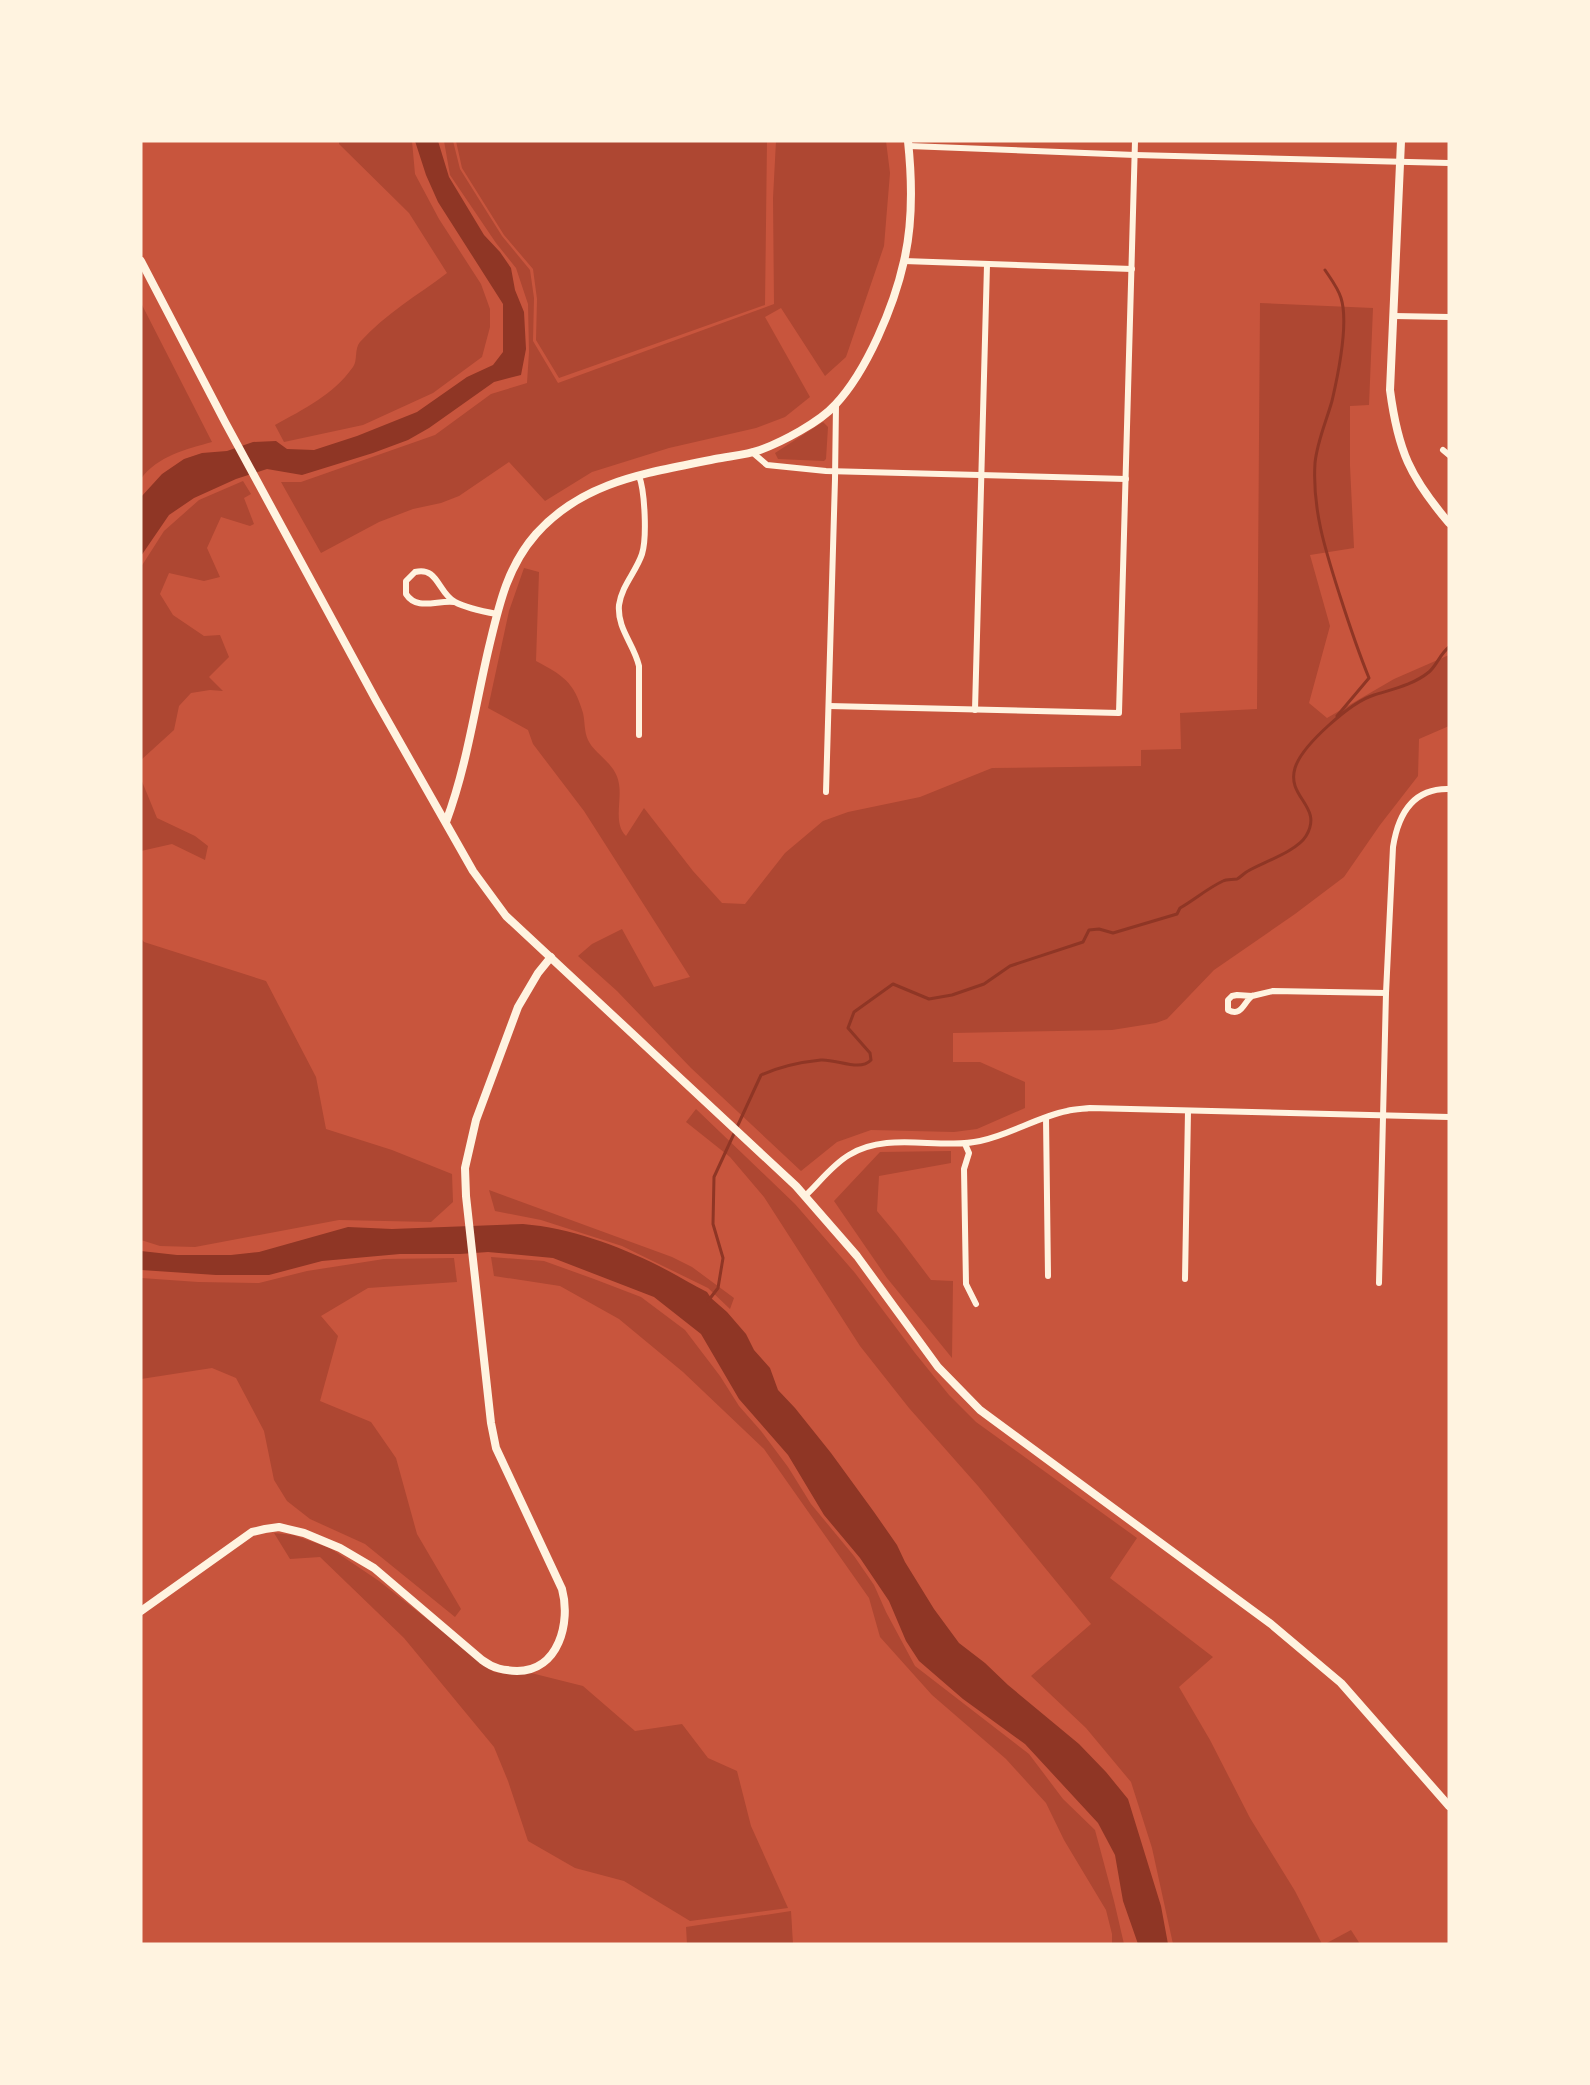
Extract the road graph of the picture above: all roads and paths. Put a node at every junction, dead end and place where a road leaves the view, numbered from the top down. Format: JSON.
{"nodes":[{"id":1,"x":1135,"y":141,"type":"edge"},
{"id":2,"x":1401,"y":141,"type":"edge"},
{"id":3,"x":909,"y":144,"type":"edge"},
{"id":4,"x":1135,"y":155,"type":"junction"},
{"id":5,"x":1400,"y":161,"type":"junction"},
{"id":6,"x":1449,"y":163,"type":"edge"},
{"id":7,"x":141,"y":261,"type":"edge"},
{"id":8,"x":904,"y":261,"type":"junction"},
{"id":9,"x":987,"y":265,"type":"junction"},
{"id":10,"x":1132,"y":269,"type":"junction"},
{"id":11,"x":1394,"y":316,"type":"junction"},
{"id":12,"x":1449,"y":317,"type":"edge"},
{"id":13,"x":836,"y":405,"type":"junction"},
{"id":14,"x":1443,"y":450,"type":"dead end"},
{"id":15,"x":753,"y":452,"type":"junction"},
{"id":16,"x":1449,"y":456,"type":"edge"},
{"id":17,"x":836,"y":471,"type":"junction"},
{"id":18,"x":639,"y":476,"type":"junction"},
{"id":19,"x":982,"y":476,"type":"junction"},
{"id":20,"x":1126,"y":479,"type":"junction"},
{"id":21,"x":1449,"y":523,"type":"edge"},
{"id":22,"x":454,"y":602,"type":"junction"},
{"id":23,"x":497,"y":614,"type":"junction"},
{"id":24,"x":829,"y":706,"type":"junction"},
{"id":25,"x":975,"y":710,"type":"junction"},
{"id":26,"x":639,"y":735,"type":"dead end"},
{"id":27,"x":1449,"y":789,"type":"edge"},
{"id":28,"x":826,"y":792,"type":"dead end"},
{"id":29,"x":446,"y":822,"type":"junction"},
{"id":30,"x":551,"y":957,"type":"junction"},
{"id":31,"x":1386,"y":993,"type":"junction"},
{"id":32,"x":1252,"y":996,"type":"dead end"},
{"id":33,"x":1188,"y":1111,"type":"junction"},
{"id":34,"x":1384,"y":1115,"type":"junction"},
{"id":35,"x":1449,"y":1117,"type":"edge"},
{"id":36,"x":1046,"y":1118,"type":"junction"},
{"id":37,"x":965,"y":1144,"type":"junction"},
{"id":38,"x":805,"y":1196,"type":"junction"},
{"id":39,"x":1048,"y":1276,"type":"dead end"},
{"id":40,"x":1185,"y":1279,"type":"dead end"},
{"id":41,"x":1379,"y":1283,"type":"dead end"},
{"id":42,"x":976,"y":1304,"type":"dead end"},
{"id":43,"x":141,"y":1611,"type":"edge"},
{"id":44,"x":1449,"y":1806,"type":"edge"}],
"edges":[{"from":1,"to":4,"type":"street"},
{"from":2,"to":5,"type":"street"},
{"from":3,"to":4,"type":"street"},
{"from":3,"to":8,"type":"street"},
{"from":4,"to":5,"type":"street"},
{"from":4,"to":10,"type":"street"},
{"from":5,"to":6,"type":"street"},
{"from":5,"to":11,"type":"street"},
{"from":7,"to":29,"type":"main road"},
{"from":8,"to":9,"type":"street"},
{"from":8,"to":13,"type":"street"},
{"from":9,"to":10,"type":"street"},
{"from":9,"to":19,"type":"street"},
{"from":10,"to":20,"type":"street"},
{"from":11,"to":12,"type":"street"},
{"from":11,"to":21,"type":"street"},
{"from":13,"to":15,"type":"street"},
{"from":13,"to":17,"type":"street"},
{"from":14,"to":16,"type":"street"},
{"from":15,"to":17,"type":"street"},
{"from":15,"to":18,"type":"street"},
{"from":17,"to":19,"type":"street"},
{"from":17,"to":24,"type":"street"},
{"from":18,"to":23,"type":"street"},
{"from":18,"to":26,"type":"street"},
{"from":19,"to":20,"type":"street"},
{"from":19,"to":25,"type":"street"},
{"from":20,"to":25,"type":"street"},
{"from":22,"to":22,"type":"street"},
{"from":22,"to":23,"type":"street"},
{"from":23,"to":29,"type":"street"},
{"from":24,"to":25,"type":"street"},
{"from":24,"to":28,"type":"street"},
{"from":27,"to":31,"type":"street"},
{"from":29,"to":30,"type":"main road"},
{"from":30,"to":38,"type":"main road"},
{"from":30,"to":43,"type":"street"},
{"from":31,"to":32,"type":"street"},
{"from":31,"to":34,"type":"street"},
{"from":33,"to":34,"type":"street"},
{"from":33,"to":36,"type":"street"},
{"from":33,"to":40,"type":"street"},
{"from":34,"to":35,"type":"street"},
{"from":34,"to":41,"type":"street"},
{"from":36,"to":37,"type":"street"},
{"from":36,"to":39,"type":"street"},
{"from":37,"to":38,"type":"street"},
{"from":37,"to":42,"type":"street"},
{"from":38,"to":44,"type":"main road"}]}
